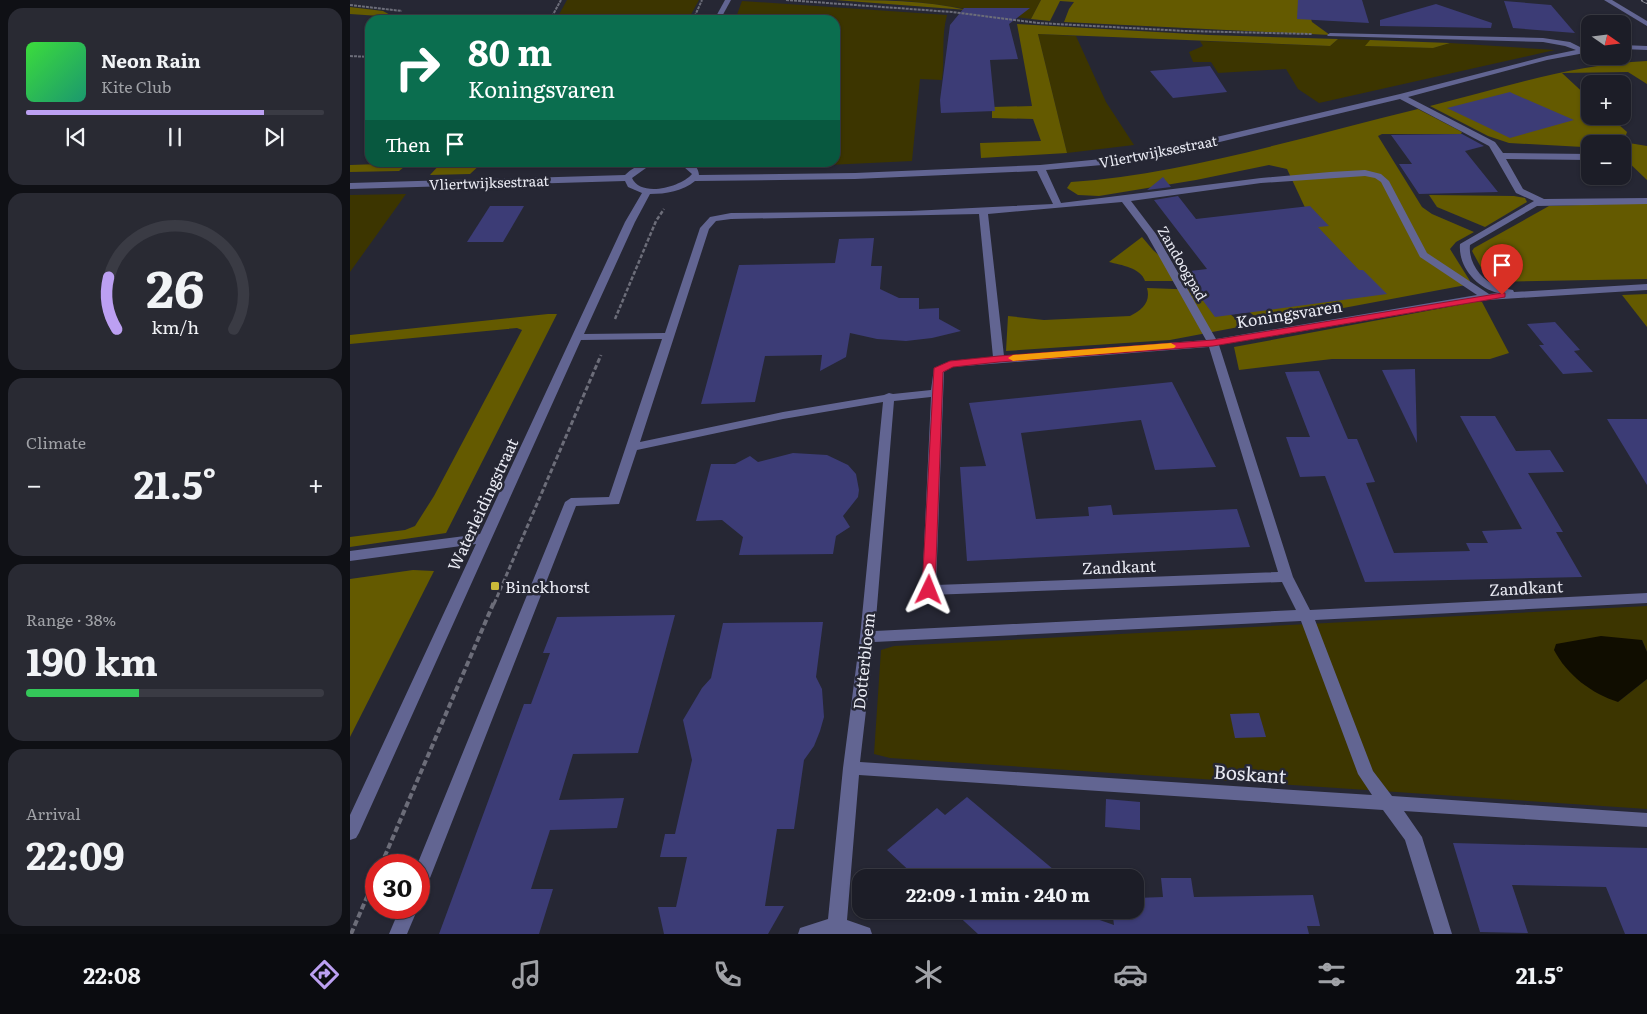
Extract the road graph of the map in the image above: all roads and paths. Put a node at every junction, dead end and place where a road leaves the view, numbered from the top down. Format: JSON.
{"nodes":[{"id":1,"x":561,"y":0,"type":"edge"},
{"id":2,"x":702,"y":0,"type":"edge"},
{"id":3,"x":728,"y":0,"type":"edge"},
{"id":4,"x":786,"y":0,"type":"edge"},
{"id":5,"x":1607,"y":0,"type":"edge"},
{"id":6,"x":350,"y":5,"type":"edge"},
{"id":7,"x":402,"y":11,"type":"dead end"},
{"id":8,"x":553,"y":15,"type":"edge"},
{"id":9,"x":695,"y":15,"type":"edge"},
{"id":10,"x":720,"y":15,"type":"edge"},
{"id":11,"x":1647,"y":24,"type":"edge"},
{"id":12,"x":1330,"y":35,"type":"joint"},
{"id":13,"x":1581,"y":48,"type":"edge"},
{"id":14,"x":1631,"y":48,"type":"edge"},
{"id":15,"x":1647,"y":48,"type":"edge"},
{"id":16,"x":1581,"y":51,"type":"edge"},
{"id":17,"x":350,"y":56,"type":"edge"},
{"id":18,"x":365,"y":57,"type":"edge"},
{"id":19,"x":1401,"y":96,"type":"junction"},
{"id":20,"x":1500,"y":156,"type":"junction"},
{"id":21,"x":1581,"y":157,"type":"edge"},
{"id":22,"x":642,"y":167,"type":"edge"},
{"id":23,"x":691,"y":167,"type":"edge"},
{"id":24,"x":1040,"y":168,"type":"junction"},
{"id":25,"x":628,"y":178,"type":"junction"},
{"id":26,"x":694,"y":178,"type":"junction"},
{"id":27,"x":350,"y":186,"type":"edge"},
{"id":28,"x":647,"y":191,"type":"junction"},
{"id":29,"x":1125,"y":199,"type":"junction"},
{"id":30,"x":1647,"y":201,"type":"edge"},
{"id":31,"x":1543,"y":202,"type":"junction"},
{"id":32,"x":1058,"y":206,"type":"junction"},
{"id":33,"x":983,"y":212,"type":"junction"},
{"id":34,"x":652,"y":231,"type":"dead end"},
{"id":35,"x":1647,"y":287,"type":"edge"},
{"id":36,"x":1517,"y":294,"type":"junction"},
{"id":37,"x":1487,"y":297,"type":"junction"},
{"id":38,"x":669,"y":336,"type":"junction"},
{"id":39,"x":579,"y":337,"type":"junction"},
{"id":40,"x":609,"y":337,"type":"junction"},
{"id":41,"x":1213,"y":343,"type":"junction"},
{"id":42,"x":999,"y":359,"type":"junction"},
{"id":43,"x":938,"y":370,"type":"joint"},
{"id":44,"x":936,"y":393,"type":"junction"},
{"id":45,"x":889,"y":396,"type":"junction"},
{"id":46,"x":631,"y":448,"type":"junction"},
{"id":47,"x":486,"y":538,"type":"junction"},
{"id":48,"x":350,"y":556,"type":"edge"},
{"id":49,"x":1286,"y":577,"type":"junction"},
{"id":50,"x":1647,"y":598,"type":"edge"},
{"id":51,"x":1306,"y":615,"type":"junction"},
{"id":52,"x":867,"y":637,"type":"junction"},
{"id":53,"x":851,"y":768,"type":"junction"},
{"id":54,"x":1389,"y":803,"type":"junction"},
{"id":55,"x":1647,"y":820,"type":"edge"},
{"id":56,"x":350,"y":833,"type":"edge"},
{"id":57,"x":386,"y":854,"type":"edge"},
{"id":58,"x":430,"y":855,"type":"edge"},
{"id":59,"x":365,"y":902,"type":"edge"},
{"id":60,"x":404,"y":919,"type":"edge"},
{"id":61,"x":837,"y":925,"type":"junction"},
{"id":62,"x":351,"y":934,"type":"edge"},
{"id":63,"x":398,"y":934,"type":"edge"},
{"id":64,"x":807,"y":934,"type":"edge"},
{"id":65,"x":863,"y":934,"type":"edge"},
{"id":66,"x":1443,"y":934,"type":"edge"}],
"edges":[{"from":1,"to":8,"type":"path"},
{"from":2,"to":9,"type":"path"},
{"from":3,"to":10,"type":"street"},
{"from":4,"to":12,"type":"path"},
{"from":5,"to":11,"type":"street"},
{"from":6,"to":7,"type":"path"},
{"from":12,"to":13,"type":"street","name":"Vliertwijksestraat"},
{"from":14,"to":15,"type":"street"},
{"from":16,"to":19,"type":"street","name":"Vliertwijksestraat"},
{"from":17,"to":18,"type":"path"},
{"from":19,"to":20,"type":"street"},
{"from":19,"to":24,"type":"street","name":"Vliertwijksestraat"},
{"from":20,"to":21,"type":"street"},
{"from":20,"to":31,"type":"street"},
{"from":22,"to":25,"type":"street"},
{"from":23,"to":26,"type":"street"},
{"from":24,"to":26,"type":"street","name":"Vliertwijksestraat"},
{"from":24,"to":32,"type":"street"},
{"from":25,"to":27,"type":"street","name":"Vliertwijksestraat"},
{"from":25,"to":28,"type":"street"},
{"from":26,"to":28,"type":"street"},
{"from":28,"to":39,"type":"street","name":"Waterleidingstraat"},
{"from":29,"to":32,"type":"street"},
{"from":29,"to":37,"type":"street"},
{"from":29,"to":41,"type":"street","name":"Zandoogpad"},
{"from":30,"to":31,"type":"street"},
{"from":31,"to":36,"type":"street"},
{"from":32,"to":33,"type":"street"},
{"from":33,"to":38,"type":"street"},
{"from":33,"to":42,"type":"street"},
{"from":34,"to":40,"type":"path"},
{"from":35,"to":36,"type":"street","name":"Koningsvaren"},
{"from":36,"to":37,"type":"street","name":"Koningsvaren"},
{"from":37,"to":41,"type":"street","name":"Koningsvaren"},
{"from":38,"to":40,"type":"street"},
{"from":38,"to":46,"type":"street"},
{"from":39,"to":40,"type":"street"},
{"from":39,"to":47,"type":"street","name":"Waterleidingstraat"},
{"from":40,"to":57,"type":"path"},
{"from":41,"to":42,"type":"street","name":"Koningsvaren"},
{"from":41,"to":49,"type":"street"},
{"from":42,"to":43,"type":"street","name":"Koningsvaren"},
{"from":43,"to":44,"type":"street","name":"Zandkant"},
{"from":44,"to":45,"type":"street"},
{"from":44,"to":49,"type":"street","name":"Zandkant"},
{"from":45,"to":46,"type":"street"},
{"from":45,"to":52,"type":"street","name":"Dotterbloem"},
{"from":46,"to":58,"type":"street"},
{"from":47,"to":48,"type":"street"},
{"from":47,"to":56,"type":"street","name":"Waterleidingstraat"},
{"from":49,"to":51,"type":"street"},
{"from":50,"to":51,"type":"street","name":"Zandkant"},
{"from":51,"to":52,"type":"street","name":"Zandkant"},
{"from":51,"to":54,"type":"street"},
{"from":52,"to":53,"type":"street","name":"Dotterbloem"},
{"from":53,"to":54,"type":"street","name":"Boskant"},
{"from":53,"to":61,"type":"street","name":"Dotterbloem"},
{"from":54,"to":55,"type":"street","name":"Boskant"},
{"from":54,"to":66,"type":"street"},
{"from":59,"to":62,"type":"path"},
{"from":60,"to":63,"type":"street"},
{"from":61,"to":64,"type":"street"},
{"from":61,"to":65,"type":"street"}]}
